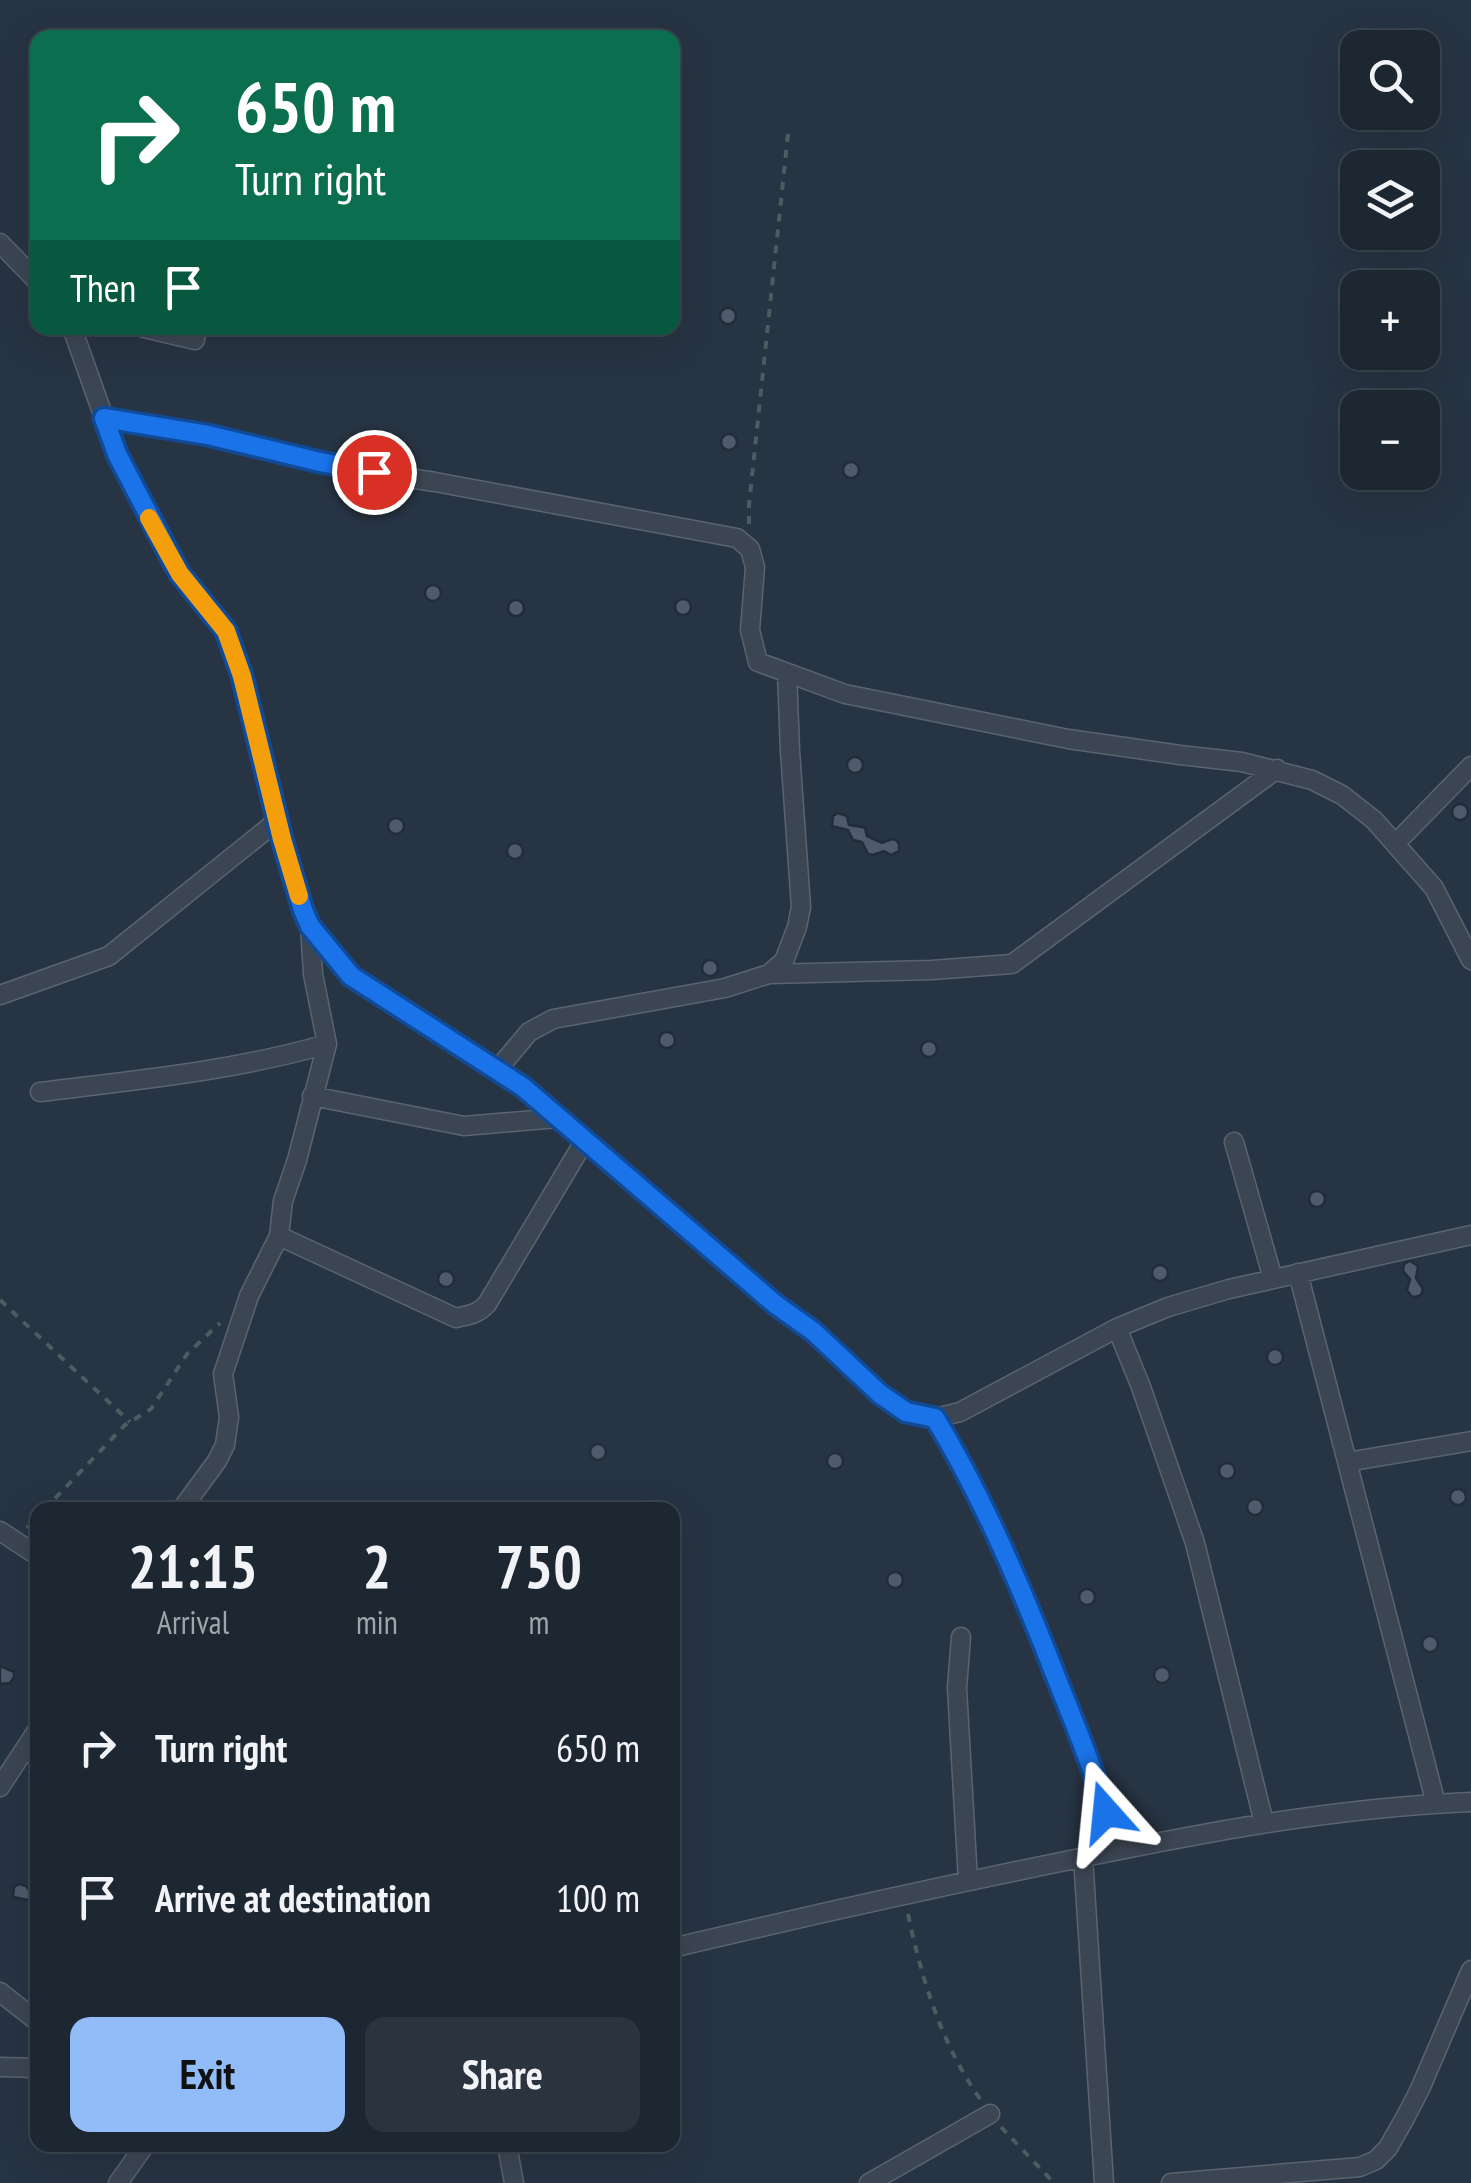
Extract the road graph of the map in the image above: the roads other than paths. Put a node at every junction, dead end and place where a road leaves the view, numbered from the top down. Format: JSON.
{"nodes":[{"id":1,"x":0,"y":243,"type":"edge"},
{"id":2,"x":30,"y":274,"type":"edge"},
{"id":3,"x":74,"y":335,"type":"edge"},
{"id":4,"x":174,"y":335,"type":"edge"},
{"id":5,"x":196,"y":335,"type":"edge"},
{"id":6,"x":104,"y":418,"type":"junction"},
{"id":7,"x":788,"y":673,"type":"junction"},
{"id":8,"x":1471,"y":766,"type":"edge"},
{"id":9,"x":1277,"y":770,"type":"junction"},
{"id":10,"x":278,"y":821,"type":"junction"},
{"id":11,"x":1395,"y":844,"type":"junction"},
{"id":12,"x":310,"y":926,"type":"junction"},
{"id":13,"x":1471,"y":960,"type":"edge"},
{"id":14,"x":768,"y":974,"type":"junction"},
{"id":15,"x":0,"y":995,"type":"edge"},
{"id":16,"x":326,"y":1044,"type":"junction"},
{"id":17,"x":498,"y":1069,"type":"junction"},
{"id":18,"x":40,"y":1092,"type":"dead end"},
{"id":19,"x":312,"y":1096,"type":"junction"},
{"id":20,"x":558,"y":1118,"type":"junction"},
{"id":21,"x":584,"y":1140,"type":"junction"},
{"id":22,"x":1234,"y":1142,"type":"dead end"},
{"id":23,"x":1471,"y":1235,"type":"edge"},
{"id":24,"x":279,"y":1236,"type":"junction"},
{"id":25,"x":1298,"y":1273,"type":"junction"},
{"id":26,"x":1273,"y":1279,"type":"junction"},
{"id":27,"x":1117,"y":1328,"type":"junction"},
{"id":28,"x":935,"y":1418,"type":"junction"},
{"id":29,"x":1471,"y":1440,"type":"edge"},
{"id":30,"x":1347,"y":1462,"type":"junction"},
{"id":31,"x":187,"y":1502,"type":"edge"},
{"id":32,"x":0,"y":1531,"type":"edge"},
{"id":33,"x":30,"y":1551,"type":"edge"},
{"id":34,"x":961,"y":1637,"type":"dead end"},
{"id":35,"x":30,"y":1742,"type":"edge"},
{"id":36,"x":0,"y":1787,"type":"edge"},
{"id":37,"x":1471,"y":1802,"type":"edge"},
{"id":38,"x":1436,"y":1804,"type":"junction"},
{"id":39,"x":1264,"y":1823,"type":"junction"},
{"id":40,"x":1118,"y":1849,"type":"junction"},
{"id":41,"x":1083,"y":1857,"type":"junction"},
{"id":42,"x":968,"y":1881,"type":"junction"},
{"id":43,"x":680,"y":1946,"type":"edge"},
{"id":44,"x":1471,"y":1970,"type":"edge"},
{"id":45,"x":0,"y":1992,"type":"edge"},
{"id":46,"x":30,"y":2016,"type":"edge"},
{"id":47,"x":0,"y":2067,"type":"edge"},
{"id":48,"x":30,"y":2068,"type":"edge"},
{"id":49,"x":990,"y":2114,"type":"road end"},
{"id":50,"x":140,"y":2152,"type":"edge"},
{"id":51,"x":508,"y":2152,"type":"edge"},
{"id":52,"x":118,"y":2183,"type":"edge"},
{"id":53,"x":514,"y":2183,"type":"edge"},
{"id":54,"x":869,"y":2183,"type":"edge"},
{"id":55,"x":1104,"y":2183,"type":"edge"},
{"id":56,"x":1171,"y":2183,"type":"edge"}],
"edges":[{"from":1,"to":2,"type":"street"},
{"from":3,"to":6,"type":"street"},
{"from":4,"to":5,"type":"street"},
{"from":6,"to":7,"type":"street"},
{"from":6,"to":10,"type":"street"},
{"from":7,"to":9,"type":"street"},
{"from":7,"to":14,"type":"street"},
{"from":8,"to":11,"type":"street"},
{"from":9,"to":11,"type":"street"},
{"from":9,"to":14,"type":"street"},
{"from":10,"to":12,"type":"street"},
{"from":10,"to":15,"type":"street"},
{"from":11,"to":13,"type":"street"},
{"from":12,"to":16,"type":"street"},
{"from":12,"to":17,"type":"street"},
{"from":14,"to":17,"type":"street"},
{"from":16,"to":18,"type":"street"},
{"from":16,"to":19,"type":"street"},
{"from":17,"to":20,"type":"street"},
{"from":19,"to":20,"type":"street"},
{"from":19,"to":24,"type":"street"},
{"from":20,"to":21,"type":"street"},
{"from":21,"to":24,"type":"street"},
{"from":21,"to":28,"type":"street"},
{"from":22,"to":26,"type":"street"},
{"from":23,"to":25,"type":"street"},
{"from":24,"to":31,"type":"street"},
{"from":25,"to":26,"type":"street"},
{"from":25,"to":30,"type":"street"},
{"from":26,"to":27,"type":"street"},
{"from":27,"to":28,"type":"street"},
{"from":27,"to":39,"type":"street"},
{"from":28,"to":40,"type":"street"},
{"from":29,"to":30,"type":"street"},
{"from":30,"to":38,"type":"street"},
{"from":32,"to":33,"type":"street"},
{"from":34,"to":42,"type":"street"},
{"from":35,"to":36,"type":"street"},
{"from":37,"to":38,"type":"street"},
{"from":38,"to":39,"type":"street"},
{"from":39,"to":40,"type":"street"},
{"from":40,"to":41,"type":"street"},
{"from":41,"to":42,"type":"street"},
{"from":41,"to":55,"type":"street"},
{"from":42,"to":43,"type":"street"},
{"from":44,"to":56,"type":"street"},
{"from":45,"to":46,"type":"street"},
{"from":47,"to":48,"type":"street"},
{"from":49,"to":54,"type":"street"},
{"from":50,"to":52,"type":"street"},
{"from":51,"to":53,"type":"street"}]}
